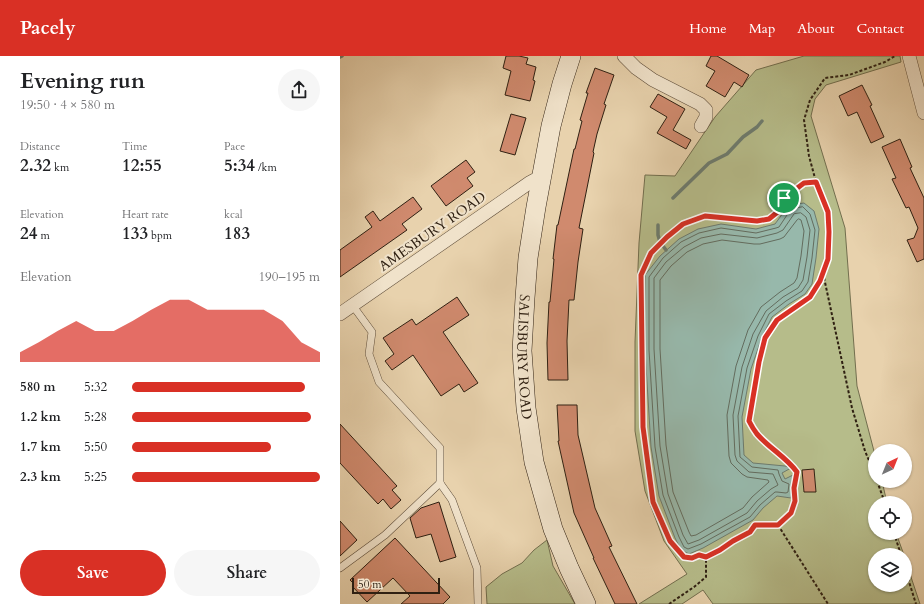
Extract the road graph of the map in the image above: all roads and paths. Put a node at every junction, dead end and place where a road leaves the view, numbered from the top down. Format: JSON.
{"nodes":[{"id":1,"x":571,"y":56,"type":"edge"},
{"id":2,"x":624,"y":56,"type":"edge"},
{"id":3,"x":895,"y":56,"type":"edge"},
{"id":4,"x":909,"y":56,"type":"edge"},
{"id":5,"x":924,"y":113,"type":"edge"},
{"id":6,"x":701,"y":126,"type":"dead end"},
{"id":7,"x":542,"y":176,"type":"junction"},
{"id":8,"x":816,"y":182,"type":"junction"},
{"id":9,"x":823,"y":272,"type":"junction"},
{"id":10,"x":353,"y":306,"type":"junction"},
{"id":11,"x":340,"y":314,"type":"edge"},
{"id":12,"x":868,"y":458,"type":"edge"},
{"id":13,"x":440,"y":483,"type":"junction"},
{"id":14,"x":778,"y":525,"type":"junction"},
{"id":15,"x":706,"y":557,"type":"junction"},
{"id":16,"x":340,"y":568,"type":"edge"},
{"id":17,"x":912,"y":591,"type":"edge"},
{"id":18,"x":478,"y":604,"type":"edge"},
{"id":19,"x":586,"y":604,"type":"edge"},
{"id":20,"x":669,"y":604,"type":"edge"},
{"id":21,"x":828,"y":604,"type":"edge"},
{"id":22,"x":916,"y":604,"type":"edge"}],
"edges":[{"from":1,"to":7,"type":"main road","name":"SALISBURY ROAD"},
{"from":2,"to":6,"type":"street"},
{"from":3,"to":8,"type":"path"},
{"from":4,"to":5,"type":"street"},
{"from":7,"to":10,"type":"street","name":"AMESBURY ROAD"},
{"from":7,"to":19,"type":"main road","name":"SALISBURY ROAD"},
{"from":8,"to":9,"type":"path"},
{"from":8,"to":15,"type":"path"},
{"from":9,"to":12,"type":"path"},
{"from":9,"to":14,"type":"path"},
{"from":10,"to":11,"type":"street","name":"AMESBURY ROAD"},
{"from":10,"to":13,"type":"lane"},
{"from":13,"to":16,"type":"lane"},
{"from":13,"to":18,"type":"lane"},
{"from":14,"to":15,"type":"path"},
{"from":14,"to":21,"type":"path"},
{"from":15,"to":20,"type":"path"},
{"from":17,"to":22,"type":"path"}]}
